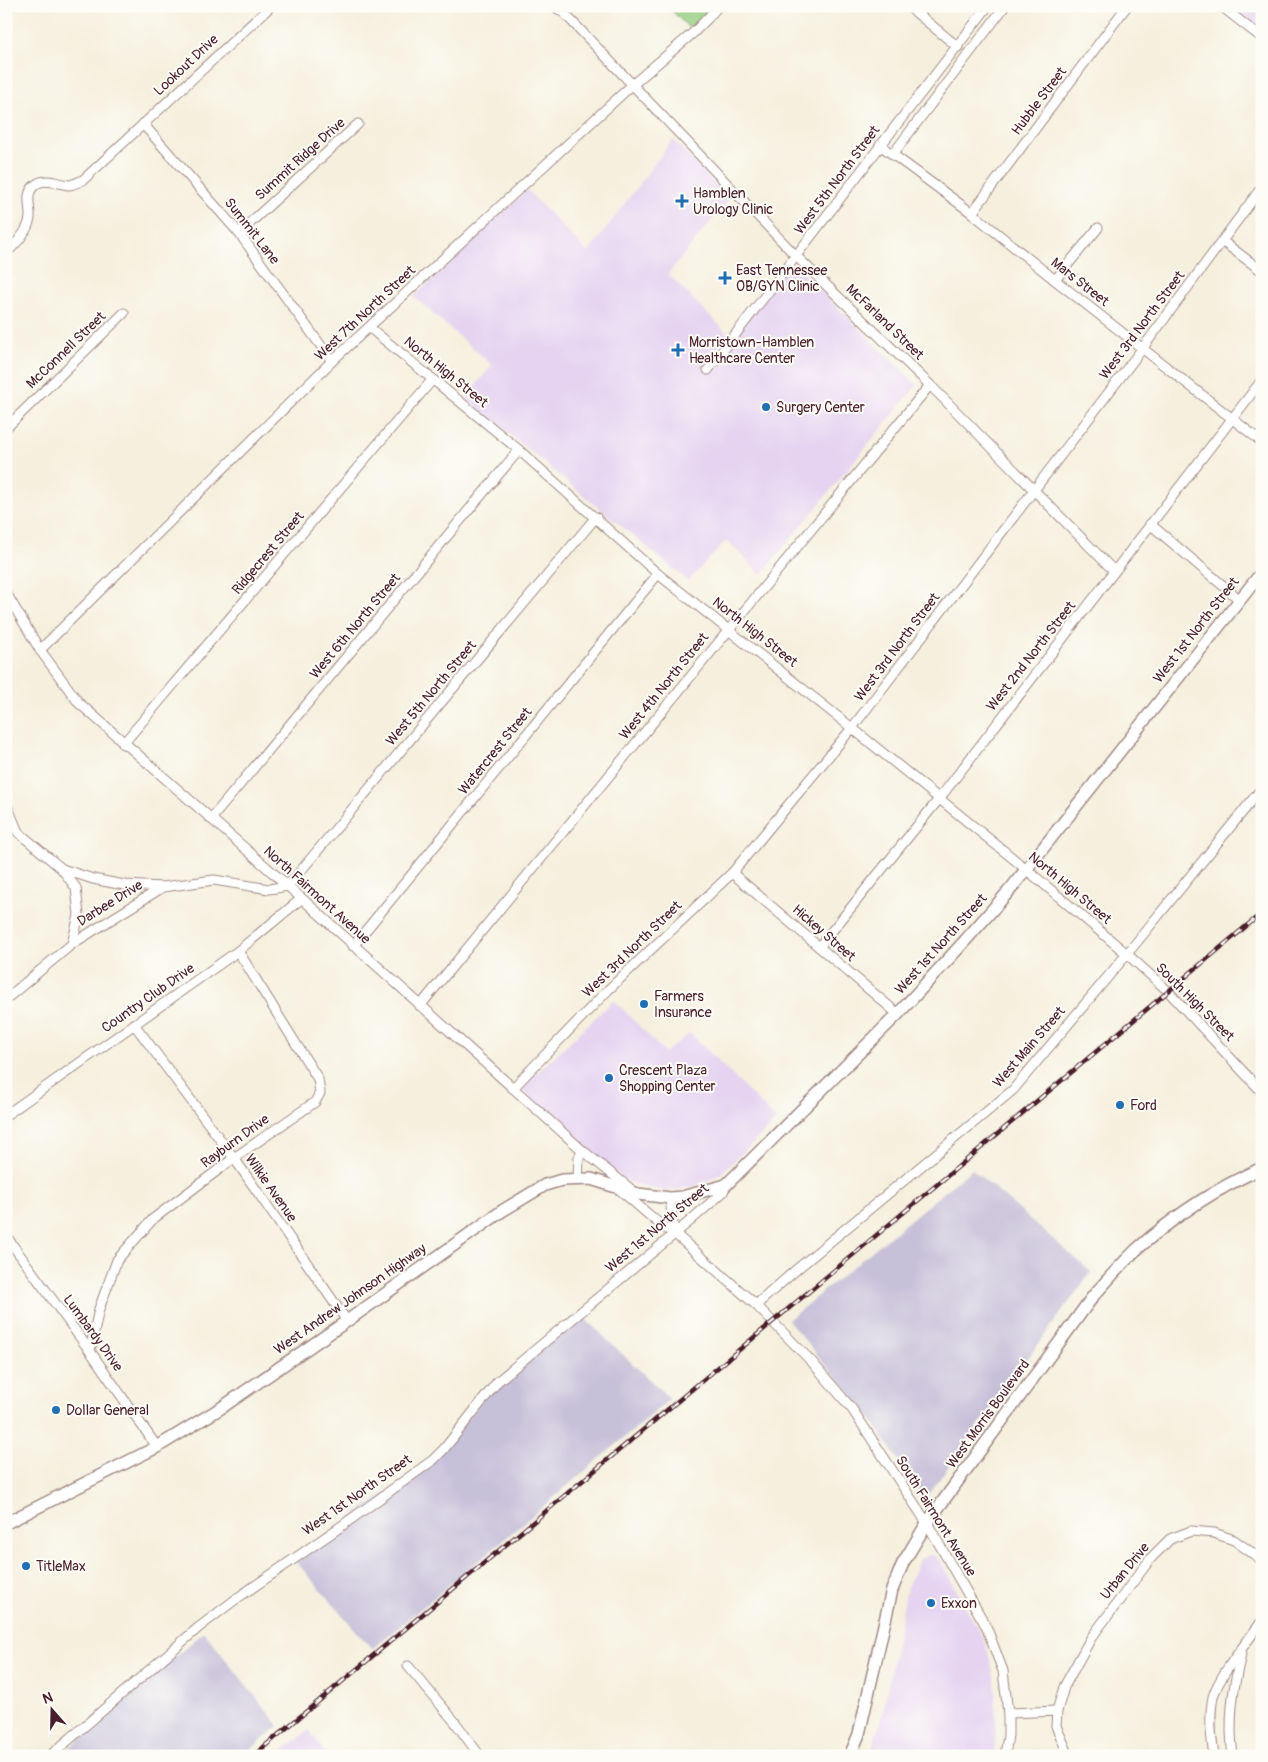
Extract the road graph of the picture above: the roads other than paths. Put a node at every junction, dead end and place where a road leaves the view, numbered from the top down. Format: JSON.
{"nodes":[{"id":1,"x":271,"y":6,"type":"edge"},
{"id":2,"x":554,"y":6,"type":"edge"},
{"id":3,"x":718,"y":6,"type":"edge"},
{"id":4,"x":908,"y":6,"type":"edge"},
{"id":5,"x":988,"y":6,"type":"edge"},
{"id":6,"x":1004,"y":6,"type":"edge"},
{"id":7,"x":1127,"y":6,"type":"edge"},
{"id":8,"x":1221,"y":6,"type":"edge"},
{"id":9,"x":1262,"y":38,"type":"edge"},
{"id":10,"x":958,"y":47,"type":"junction"},
{"id":11,"x":632,"y":85,"type":"junction"},
{"id":12,"x":143,"y":124,"type":"junction"},
{"id":13,"x":358,"y":124,"type":"dead end"},
{"id":14,"x":880,"y":145,"type":"junction"},
{"id":15,"x":893,"y":154,"type":"junction"},
{"id":16,"x":1262,"y":187,"type":"edge"},
{"id":17,"x":972,"y":213,"type":"junction"},
{"id":18,"x":1098,"y":228,"type":"dead end"},
{"id":19,"x":239,"y":234,"type":"junction"},
{"id":20,"x":1222,"y":241,"type":"junction"},
{"id":21,"x":6,"y":253,"type":"edge"},
{"id":22,"x":796,"y":256,"type":"junction"},
{"id":23,"x":1262,"y":271,"type":"edge"},
{"id":24,"x":1055,"y":280,"type":"junction"},
{"id":25,"x":124,"y":314,"type":"dead end"},
{"id":26,"x":370,"y":328,"type":"junction"},
{"id":27,"x":1142,"y":349,"type":"junction"},
{"id":28,"x":332,"y":361,"type":"junction"},
{"id":29,"x":708,"y":370,"type":"dead end"},
{"id":30,"x":433,"y":379,"type":"junction"},
{"id":31,"x":1262,"y":380,"type":"edge"},
{"id":32,"x":930,"y":385,"type":"junction"},
{"id":33,"x":1232,"y":418,"type":"junction"},
{"id":34,"x":6,"y":428,"type":"edge"},
{"id":35,"x":1262,"y":442,"type":"edge"},
{"id":36,"x":519,"y":450,"type":"junction"},
{"id":37,"x":1033,"y":491,"type":"junction"},
{"id":38,"x":596,"y":518,"type":"junction"},
{"id":39,"x":1150,"y":524,"type":"junction"},
{"id":40,"x":1114,"y":571,"type":"junction"},
{"id":41,"x":1262,"y":572,"type":"edge"},
{"id":42,"x":658,"y":574,"type":"junction"},
{"id":43,"x":6,"y":593,"type":"edge"},
{"id":44,"x":1240,"y":600,"type":"junction"},
{"id":45,"x":729,"y":628,"type":"junction"},
{"id":46,"x":40,"y":650,"type":"junction"},
{"id":47,"x":852,"y":728,"type":"junction"},
{"id":48,"x":124,"y":744,"type":"junction"},
{"id":49,"x":1262,"y":788,"type":"edge"},
{"id":50,"x":939,"y":799,"type":"junction"},
{"id":51,"x":6,"y":803,"type":"edge"},
{"id":52,"x":211,"y":819,"type":"junction"},
{"id":53,"x":62,"y":869,"type":"junction"},
{"id":54,"x":1026,"y":869,"type":"junction"},
{"id":55,"x":732,"y":873,"type":"junction"},
{"id":56,"x":288,"y":886,"type":"junction"},
{"id":57,"x":164,"y":887,"type":"junction"},
{"id":58,"x":302,"y":899,"type":"junction"},
{"id":59,"x":72,"y":944,"type":"junction"},
{"id":60,"x":354,"y":946,"type":"junction"},
{"id":61,"x":819,"y":947,"type":"junction"},
{"id":62,"x":238,"y":951,"type":"junction"},
{"id":63,"x":1126,"y":954,"type":"junction"},
{"id":64,"x":6,"y":999,"type":"edge"},
{"id":65,"x":420,"y":1006,"type":"junction"},
{"id":66,"x":898,"y":1014,"type":"junction"},
{"id":67,"x":134,"y":1024,"type":"junction"},
{"id":68,"x":513,"y":1088,"type":"junction"},
{"id":69,"x":1262,"y":1092,"type":"edge"},
{"id":70,"x":6,"y":1116,"type":"edge"},
{"id":71,"x":582,"y":1150,"type":"junction"},
{"id":72,"x":234,"y":1158,"type":"junction"},
{"id":73,"x":1262,"y":1168,"type":"edge"},
{"id":74,"x":578,"y":1179,"type":"junction"},
{"id":75,"x":726,"y":1185,"type":"junction"},
{"id":76,"x":615,"y":1186,"type":"junction"},
{"id":77,"x":638,"y":1194,"type":"junction"},
{"id":78,"x":670,"y":1198,"type":"junction"},
{"id":79,"x":674,"y":1233,"type":"junction"},
{"id":80,"x":6,"y":1236,"type":"edge"},
{"id":81,"x":756,"y":1304,"type":"junction"},
{"id":82,"x":347,"y":1321,"type":"junction"},
{"id":83,"x":90,"y":1352,"type":"junction"},
{"id":84,"x":156,"y":1447,"type":"junction"},
{"id":85,"x":6,"y":1523,"type":"edge"},
{"id":86,"x":927,"y":1523,"type":"junction"},
{"id":87,"x":1262,"y":1560,"type":"edge"},
{"id":88,"x":1262,"y":1621,"type":"edge"},
{"id":89,"x":1242,"y":1649,"type":"junction"},
{"id":90,"x":408,"y":1666,"type":"dead end"},
{"id":91,"x":1058,"y":1711,"type":"junction"},
{"id":92,"x":1008,"y":1713,"type":"junction"},
{"id":93,"x":50,"y":1756,"type":"edge"},
{"id":94,"x":480,"y":1756,"type":"edge"},
{"id":95,"x":850,"y":1756,"type":"edge"},
{"id":96,"x":1005,"y":1756,"type":"edge"},
{"id":97,"x":1069,"y":1756,"type":"edge"},
{"id":98,"x":1214,"y":1756,"type":"edge"},
{"id":99,"x":1234,"y":1756,"type":"edge"}],
"edges":[{"from":1,"to":12,"type":"street","name":"Lookout Drive"},
{"from":2,"to":11,"type":"street","name":"McFarland Street"},
{"from":3,"to":11,"type":"street","name":"West 7th North Street"},
{"from":4,"to":10,"type":"street"},
{"from":5,"to":10,"type":"street","name":"West 5th North Street"},
{"from":6,"to":15,"type":"street"},
{"from":7,"to":17,"type":"street","name":"Hubble Street"},
{"from":8,"to":9,"type":"street"},
{"from":10,"to":14,"type":"street","name":"West 5th North Street"},
{"from":11,"to":22,"type":"street","name":"McFarland Street"},
{"from":11,"to":26,"type":"street","name":"West 7th North Street"},
{"from":12,"to":19,"type":"street","name":"Summit Lane"},
{"from":12,"to":21,"type":"street","name":"Lookout Drive"},
{"from":13,"to":19,"type":"street","name":"Summit Ridge Drive"},
{"from":14,"to":15,"type":"street","name":"Mars Street"},
{"from":14,"to":22,"type":"street","name":"West 5th North Street"},
{"from":15,"to":17,"type":"street","name":"Mars Street"},
{"from":16,"to":20,"type":"street","name":"West 3rd North Street"},
{"from":17,"to":24,"type":"street","name":"Mars Street"},
{"from":18,"to":24,"type":"street"},
{"from":19,"to":28,"type":"street","name":"Summit Lane"},
{"from":20,"to":23,"type":"street"},
{"from":20,"to":27,"type":"street","name":"West 3rd North Street"},
{"from":22,"to":29,"type":"street","name":"West 5th North Street"},
{"from":22,"to":32,"type":"street","name":"McFarland Street"},
{"from":24,"to":27,"type":"street","name":"Mars Street"},
{"from":25,"to":34,"type":"street","name":"McConnell Street"},
{"from":26,"to":28,"type":"street","name":"West 7th North Street"},
{"from":26,"to":30,"type":"street","name":"North High Street"},
{"from":27,"to":33,"type":"street","name":"Mars Street"},
{"from":27,"to":37,"type":"street","name":"West 3rd North Street"},
{"from":28,"to":46,"type":"street","name":"West 7th North Street"},
{"from":30,"to":36,"type":"street","name":"North High Street"},
{"from":30,"to":48,"type":"street","name":"Ridgecrest Street"},
{"from":31,"to":33,"type":"street","name":"West 2nd North Street"},
{"from":32,"to":37,"type":"street","name":"McFarland Street"},
{"from":32,"to":45,"type":"street","name":"West 4th North Street"},
{"from":33,"to":35,"type":"street","name":"Mars Street"},
{"from":33,"to":39,"type":"street","name":"West 2nd North Street"},
{"from":36,"to":38,"type":"street","name":"North High Street"},
{"from":36,"to":52,"type":"street","name":"West 6th North Street"},
{"from":37,"to":40,"type":"street","name":"McFarland Street"},
{"from":37,"to":47,"type":"street","name":"West 3rd North Street"},
{"from":38,"to":42,"type":"street","name":"North High Street"},
{"from":38,"to":56,"type":"street","name":"West 5th North Street"},
{"from":39,"to":40,"type":"street","name":"West 2nd North Street"},
{"from":39,"to":44,"type":"street"},
{"from":40,"to":50,"type":"street","name":"West 2nd North Street"},
{"from":41,"to":44,"type":"main road","name":"West 1st North Street"},
{"from":42,"to":45,"type":"street","name":"North High Street"},
{"from":42,"to":60,"type":"street","name":"Watercrest Street"},
{"from":43,"to":46,"type":"street","name":"North Fairmont Avenue"},
{"from":44,"to":54,"type":"main road","name":"West 1st North Street"},
{"from":45,"to":47,"type":"street","name":"North High Street"},
{"from":45,"to":65,"type":"street","name":"West 4th North Street"},
{"from":46,"to":48,"type":"street","name":"North Fairmont Avenue"},
{"from":47,"to":50,"type":"street","name":"North High Street"},
{"from":47,"to":55,"type":"street","name":"West 3rd North Street"},
{"from":48,"to":52,"type":"street","name":"North Fairmont Avenue"},
{"from":49,"to":63,"type":"street","name":"West Main Street"},
{"from":50,"to":54,"type":"street","name":"North High Street"},
{"from":50,"to":61,"type":"street","name":"West 2nd North Street"},
{"from":51,"to":53,"type":"street","name":"Darbee Drive"},
{"from":52,"to":56,"type":"street","name":"North Fairmont Avenue"},
{"from":53,"to":57,"type":"street","name":"Darbee Drive"},
{"from":53,"to":59,"type":"street","name":"Darbee Drive"},
{"from":54,"to":63,"type":"street","name":"North High Street"},
{"from":54,"to":66,"type":"main road","name":"West 1st North Street"},
{"from":55,"to":61,"type":"street","name":"Hickey Street"},
{"from":55,"to":68,"type":"street","name":"West 3rd North Street"},
{"from":56,"to":57,"type":"street","name":"Darbee Drive"},
{"from":56,"to":58,"type":"street","name":"North Fairmont Avenue"},
{"from":57,"to":59,"type":"street","name":"Darbee Drive"},
{"from":58,"to":60,"type":"street","name":"North Fairmont Avenue"},
{"from":58,"to":62,"type":"street","name":"Country Club Drive"},
{"from":59,"to":64,"type":"street","name":"Darbee Drive"},
{"from":60,"to":65,"type":"street","name":"North Fairmont Avenue"},
{"from":61,"to":66,"type":"street","name":"Hickey Street"},
{"from":62,"to":67,"type":"street","name":"Country Club Drive"},
{"from":62,"to":72,"type":"street","name":"Rayburn Drive"},
{"from":63,"to":69,"type":"street","name":"South High Street"},
{"from":63,"to":81,"type":"street","name":"West Main Street"},
{"from":65,"to":68,"type":"street","name":"North Fairmont Avenue"},
{"from":66,"to":75,"type":"main road","name":"West 1st North Street"},
{"from":67,"to":70,"type":"street","name":"Country Club Drive"},
{"from":67,"to":72,"type":"street","name":"Wilkie Avenue"},
{"from":68,"to":71,"type":"street","name":"North Fairmont Avenue"},
{"from":71,"to":74,"type":"street"},
{"from":71,"to":77,"type":"street","name":"North Fairmont Avenue"},
{"from":72,"to":82,"type":"street","name":"Wilkie Avenue"},
{"from":72,"to":83,"type":"street","name":"Rayburn Drive"},
{"from":73,"to":86,"type":"main road","name":"West Morris Boulevard"},
{"from":74,"to":76,"type":"main road","name":"West Andrew Johnson Highway"},
{"from":74,"to":82,"type":"main road","name":"West Andrew Johnson Highway"},
{"from":75,"to":78,"type":"main road","name":"West Andrew Johnson Highway"},
{"from":75,"to":79,"type":"street","name":"West 1st North Street"},
{"from":76,"to":77,"type":"main road","name":"West Andrew Johnson Highway"},
{"from":76,"to":79,"type":"street"},
{"from":77,"to":78,"type":"main road","name":"West Andrew Johnson Highway"},
{"from":78,"to":79,"type":"street"},
{"from":79,"to":81,"type":"street"},
{"from":79,"to":93,"type":"street","name":"West 1st North Street"},
{"from":80,"to":83,"type":"street","name":"Lumbardy Drive"},
{"from":81,"to":86,"type":"street","name":"South Fairmont Avenue"},
{"from":82,"to":84,"type":"main road","name":"West Andrew Johnson Highway"},
{"from":83,"to":84,"type":"street","name":"Lumbardy Drive"},
{"from":84,"to":85,"type":"main road","name":"West Andrew Johnson Highway"},
{"from":86,"to":92,"type":"street","name":"South Fairmont Avenue"},
{"from":86,"to":95,"type":"main road","name":"West Morris Boulevard"},
{"from":87,"to":91,"type":"street","name":"Urban Drive"},
{"from":88,"to":89,"type":"street"},
{"from":89,"to":98,"type":"street"},
{"from":89,"to":99,"type":"street"},
{"from":90,"to":94,"type":"street"},
{"from":91,"to":92,"type":"street"},
{"from":91,"to":97,"type":"street"},
{"from":92,"to":96,"type":"street","name":"South Fairmont Avenue"}]}
